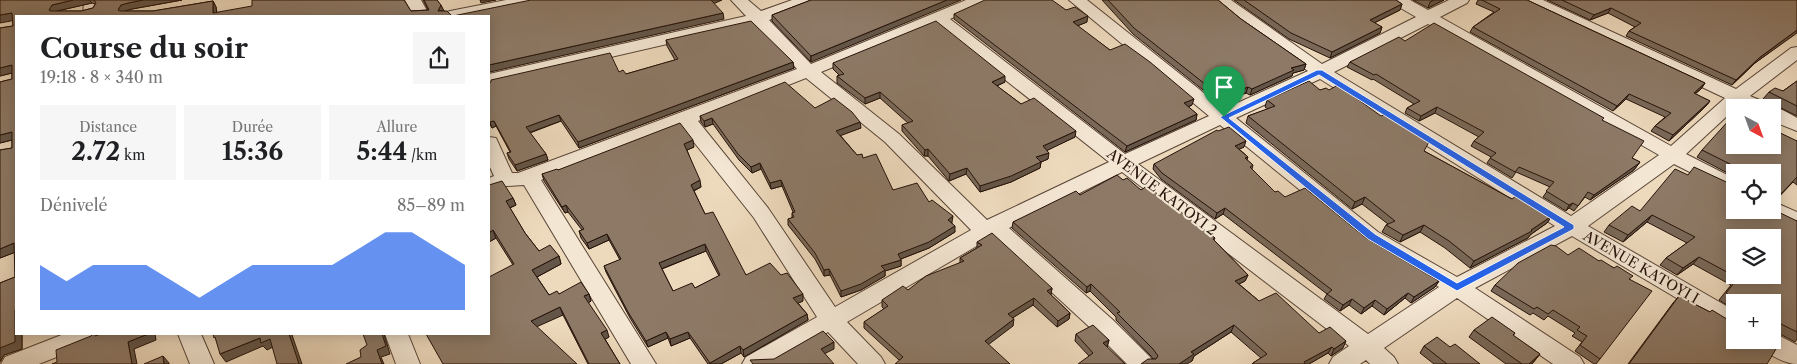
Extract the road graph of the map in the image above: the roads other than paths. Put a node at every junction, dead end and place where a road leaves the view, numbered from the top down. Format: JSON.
{"nodes":[{"id":1,"x":413,"y":0,"type":"edge"},
{"id":2,"x":530,"y":0,"type":"edge"},
{"id":3,"x":739,"y":0,"type":"edge"},
{"id":4,"x":807,"y":0,"type":"edge"},
{"id":5,"x":980,"y":0,"type":"edge"},
{"id":6,"x":1077,"y":0,"type":"edge"},
{"id":7,"x":1221,"y":0,"type":"edge"},
{"id":8,"x":1398,"y":0,"type":"edge"},
{"id":9,"x":1461,"y":0,"type":"edge"},
{"id":10,"x":1530,"y":0,"type":"edge"},
{"id":11,"x":91,"y":9,"type":"edge"},
{"id":12,"x":72,"y":14,"type":"edge"},
{"id":13,"x":421,"y":15,"type":"edge"},
{"id":14,"x":455,"y":15,"type":"edge"},
{"id":15,"x":1429,"y":16,"type":"junction"},
{"id":16,"x":758,"y":18,"type":"junction"},
{"id":17,"x":938,"y":18,"type":"junction"},
{"id":18,"x":1797,"y":52,"type":"edge"},
{"id":19,"x":808,"y":72,"type":"junction"},
{"id":20,"x":1320,"y":72,"type":"junction"},
{"id":21,"x":490,"y":80,"type":"edge"},
{"id":22,"x":1738,"y":96,"type":"junction"},
{"id":23,"x":1744,"y":99,"type":"edge"},
{"id":24,"x":1224,"y":117,"type":"junction"},
{"id":25,"x":1781,"y":117,"type":"edge"},
{"id":26,"x":687,"y":120,"type":"junction"},
{"id":27,"x":1797,"y":124,"type":"edge"},
{"id":28,"x":490,"y":148,"type":"edge"},
{"id":29,"x":1672,"y":155,"type":"junction"},
{"id":30,"x":1123,"y":163,"type":"junction"},
{"id":31,"x":530,"y":177,"type":"junction"},
{"id":32,"x":497,"y":182,"type":"edge"},
{"id":33,"x":1726,"y":183,"type":"edge"},
{"id":34,"x":1781,"y":212,"type":"edge"},
{"id":35,"x":1797,"y":220,"type":"edge"},
{"id":36,"x":1571,"y":227,"type":"junction"},
{"id":37,"x":989,"y":229,"type":"junction"},
{"id":38,"x":1457,"y":287,"type":"junction"},
{"id":39,"x":1726,"y":317,"type":"edge"},
{"id":40,"x":832,"y":321,"type":"junction"},
{"id":41,"x":86,"y":335,"type":"edge"},
{"id":42,"x":190,"y":335,"type":"edge"},
{"id":43,"x":397,"y":335,"type":"edge"},
{"id":44,"x":1366,"y":346,"type":"junction"},
{"id":45,"x":1781,"y":348,"type":"edge"},
{"id":46,"x":1797,"y":357,"type":"edge"},
{"id":47,"x":13,"y":364,"type":"edge"},
{"id":48,"x":202,"y":364,"type":"edge"},
{"id":49,"x":408,"y":364,"type":"edge"},
{"id":50,"x":644,"y":364,"type":"edge"},
{"id":51,"x":754,"y":364,"type":"edge"},
{"id":52,"x":874,"y":364,"type":"edge"},
{"id":53,"x":1142,"y":364,"type":"edge"},
{"id":54,"x":1341,"y":364,"type":"edge"},
{"id":55,"x":1386,"y":364,"type":"edge"},
{"id":56,"x":1572,"y":364,"type":"edge"}],
"edges":[{"from":1,"to":13,"type":"street"},
{"from":2,"to":14,"type":"street"},
{"from":3,"to":16,"type":"street"},
{"from":4,"to":16,"type":"street"},
{"from":5,"to":17,"type":"street"},
{"from":6,"to":24,"type":"street"},
{"from":7,"to":20,"type":"street","name":"AVENUE KATOYI I"},
{"from":8,"to":15,"type":"street"},
{"from":9,"to":15,"type":"street"},
{"from":10,"to":22,"type":"street"},
{"from":11,"to":12,"type":"street"},
{"from":15,"to":20,"type":"street"},
{"from":15,"to":29,"type":"street"},
{"from":16,"to":19,"type":"street"},
{"from":16,"to":21,"type":"street"},
{"from":17,"to":19,"type":"street"},
{"from":17,"to":30,"type":"street","name":"AVENUE KATOYI 2"},
{"from":18,"to":22,"type":"street"},
{"from":19,"to":26,"type":"street"},
{"from":19,"to":37,"type":"street"},
{"from":20,"to":24,"type":"street"},
{"from":20,"to":36,"type":"street","name":"AVENUE KATOYI I"},
{"from":22,"to":23,"type":"street"},
{"from":22,"to":29,"type":"street"},
{"from":24,"to":30,"type":"street"},
{"from":24,"to":38,"type":"street"},
{"from":25,"to":27,"type":"street"},
{"from":26,"to":31,"type":"street"},
{"from":26,"to":40,"type":"street"},
{"from":28,"to":32,"type":"street"},
{"from":29,"to":33,"type":"street"},
{"from":29,"to":36,"type":"street"},
{"from":30,"to":37,"type":"street"},
{"from":30,"to":44,"type":"street","name":"AVENUE KATOYI 2"},
{"from":31,"to":32,"type":"street"},
{"from":31,"to":50,"type":"street"},
{"from":34,"to":35,"type":"street"},
{"from":36,"to":38,"type":"street"},
{"from":36,"to":39,"type":"street","name":"AVENUE KATOYI I"},
{"from":37,"to":40,"type":"street"},
{"from":37,"to":53,"type":"street"},
{"from":38,"to":44,"type":"street"},
{"from":38,"to":56,"type":"street"},
{"from":40,"to":51,"type":"street"},
{"from":40,"to":52,"type":"street"},
{"from":41,"to":47,"type":"street"},
{"from":42,"to":48,"type":"street"},
{"from":43,"to":49,"type":"street"},
{"from":44,"to":54,"type":"street"},
{"from":44,"to":55,"type":"street","name":"AVENUE KATOYI 2"},
{"from":45,"to":46,"type":"street"}]}
